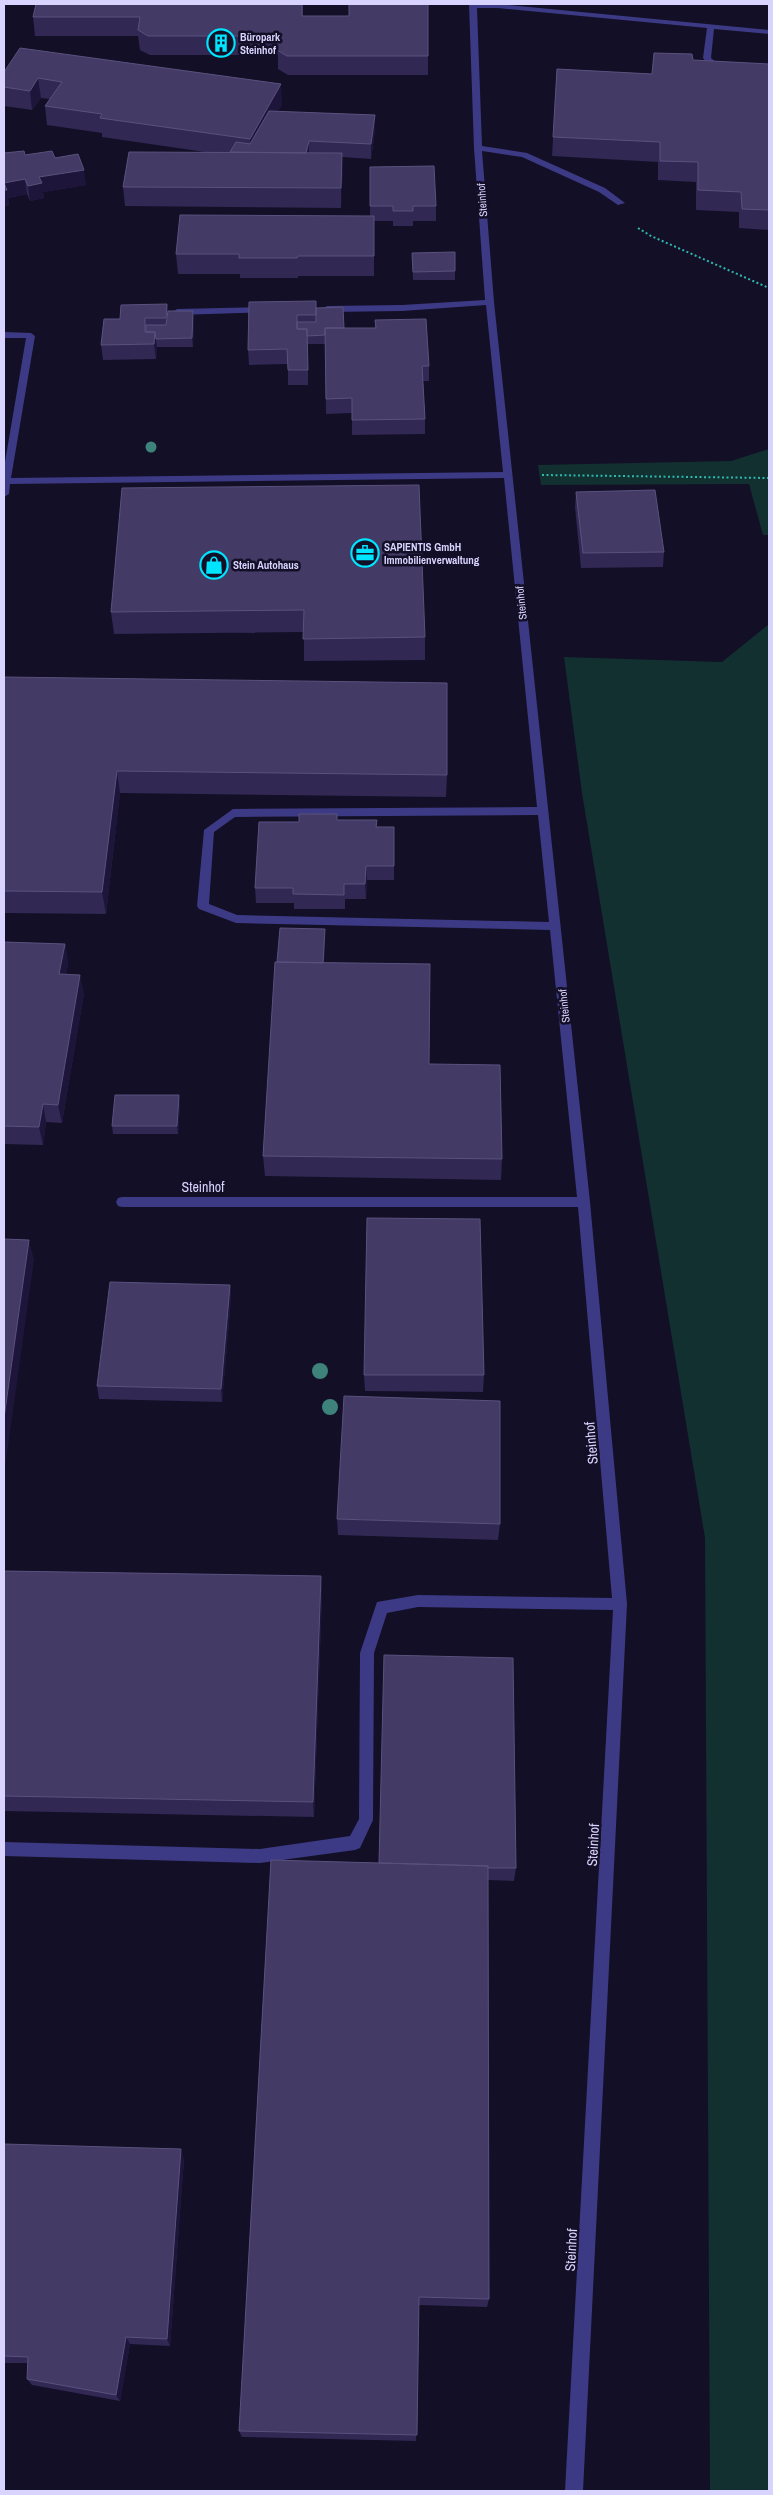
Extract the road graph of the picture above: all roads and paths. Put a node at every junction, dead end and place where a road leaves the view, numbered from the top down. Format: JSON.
{"nodes":[{"id":1,"x":473,"y":5,"type":"edge"},
{"id":2,"x":711,"y":26,"type":"junction"},
{"id":3,"x":769,"y":32,"type":"edge"},
{"id":4,"x":734,"y":72,"type":"edge"},
{"id":5,"x":478,"y":148,"type":"junction"},
{"id":6,"x":621,"y":203,"type":"joint"},
{"id":7,"x":769,"y":288,"type":"edge"},
{"id":8,"x":490,"y":302,"type":"junction"},
{"id":9,"x":275,"y":310,"type":"edge"},
{"id":10,"x":314,"y":310,"type":"edge"},
{"id":11,"x":168,"y":312,"type":"edge"},
{"id":12,"x":4,"y":335,"type":"edge"},
{"id":13,"x":507,"y":475,"type":"junction"},
{"id":14,"x":769,"y":478,"type":"edge"},
{"id":15,"x":6,"y":481,"type":"junction"},
{"id":16,"x":4,"y":494,"type":"edge"},
{"id":17,"x":543,"y":811,"type":"junction"},
{"id":18,"x":555,"y":926,"type":"junction"},
{"id":19,"x":122,"y":1202,"type":"dead end"},
{"id":20,"x":584,"y":1202,"type":"junction"},
{"id":21,"x":620,"y":1604,"type":"junction"},
{"id":22,"x":4,"y":1849,"type":"edge"},
{"id":23,"x":574,"y":2491,"type":"edge"}],
"edges":[{"from":1,"to":2,"type":"street"},
{"from":1,"to":5,"type":"street","name":"Steinhof"},
{"from":2,"to":3,"type":"street"},
{"from":2,"to":4,"type":"street"},
{"from":5,"to":6,"type":"street"},
{"from":5,"to":8,"type":"street","name":"Steinhof"},
{"from":6,"to":7,"type":"path"},
{"from":8,"to":10,"type":"street"},
{"from":8,"to":13,"type":"street","name":"Steinhof"},
{"from":9,"to":11,"type":"street"},
{"from":12,"to":15,"type":"street"},
{"from":13,"to":14,"type":"path"},
{"from":13,"to":15,"type":"street"},
{"from":13,"to":17,"type":"street","name":"Steinhof"},
{"from":15,"to":16,"type":"street"},
{"from":17,"to":18,"type":"street","name":"Steinhof"},
{"from":17,"to":18,"type":"street"},
{"from":18,"to":20,"type":"street","name":"Steinhof"},
{"from":19,"to":20,"type":"street","name":"Steinhof"},
{"from":20,"to":21,"type":"street","name":"Steinhof"},
{"from":21,"to":22,"type":"street"},
{"from":21,"to":23,"type":"street","name":"Steinhof"}]}
